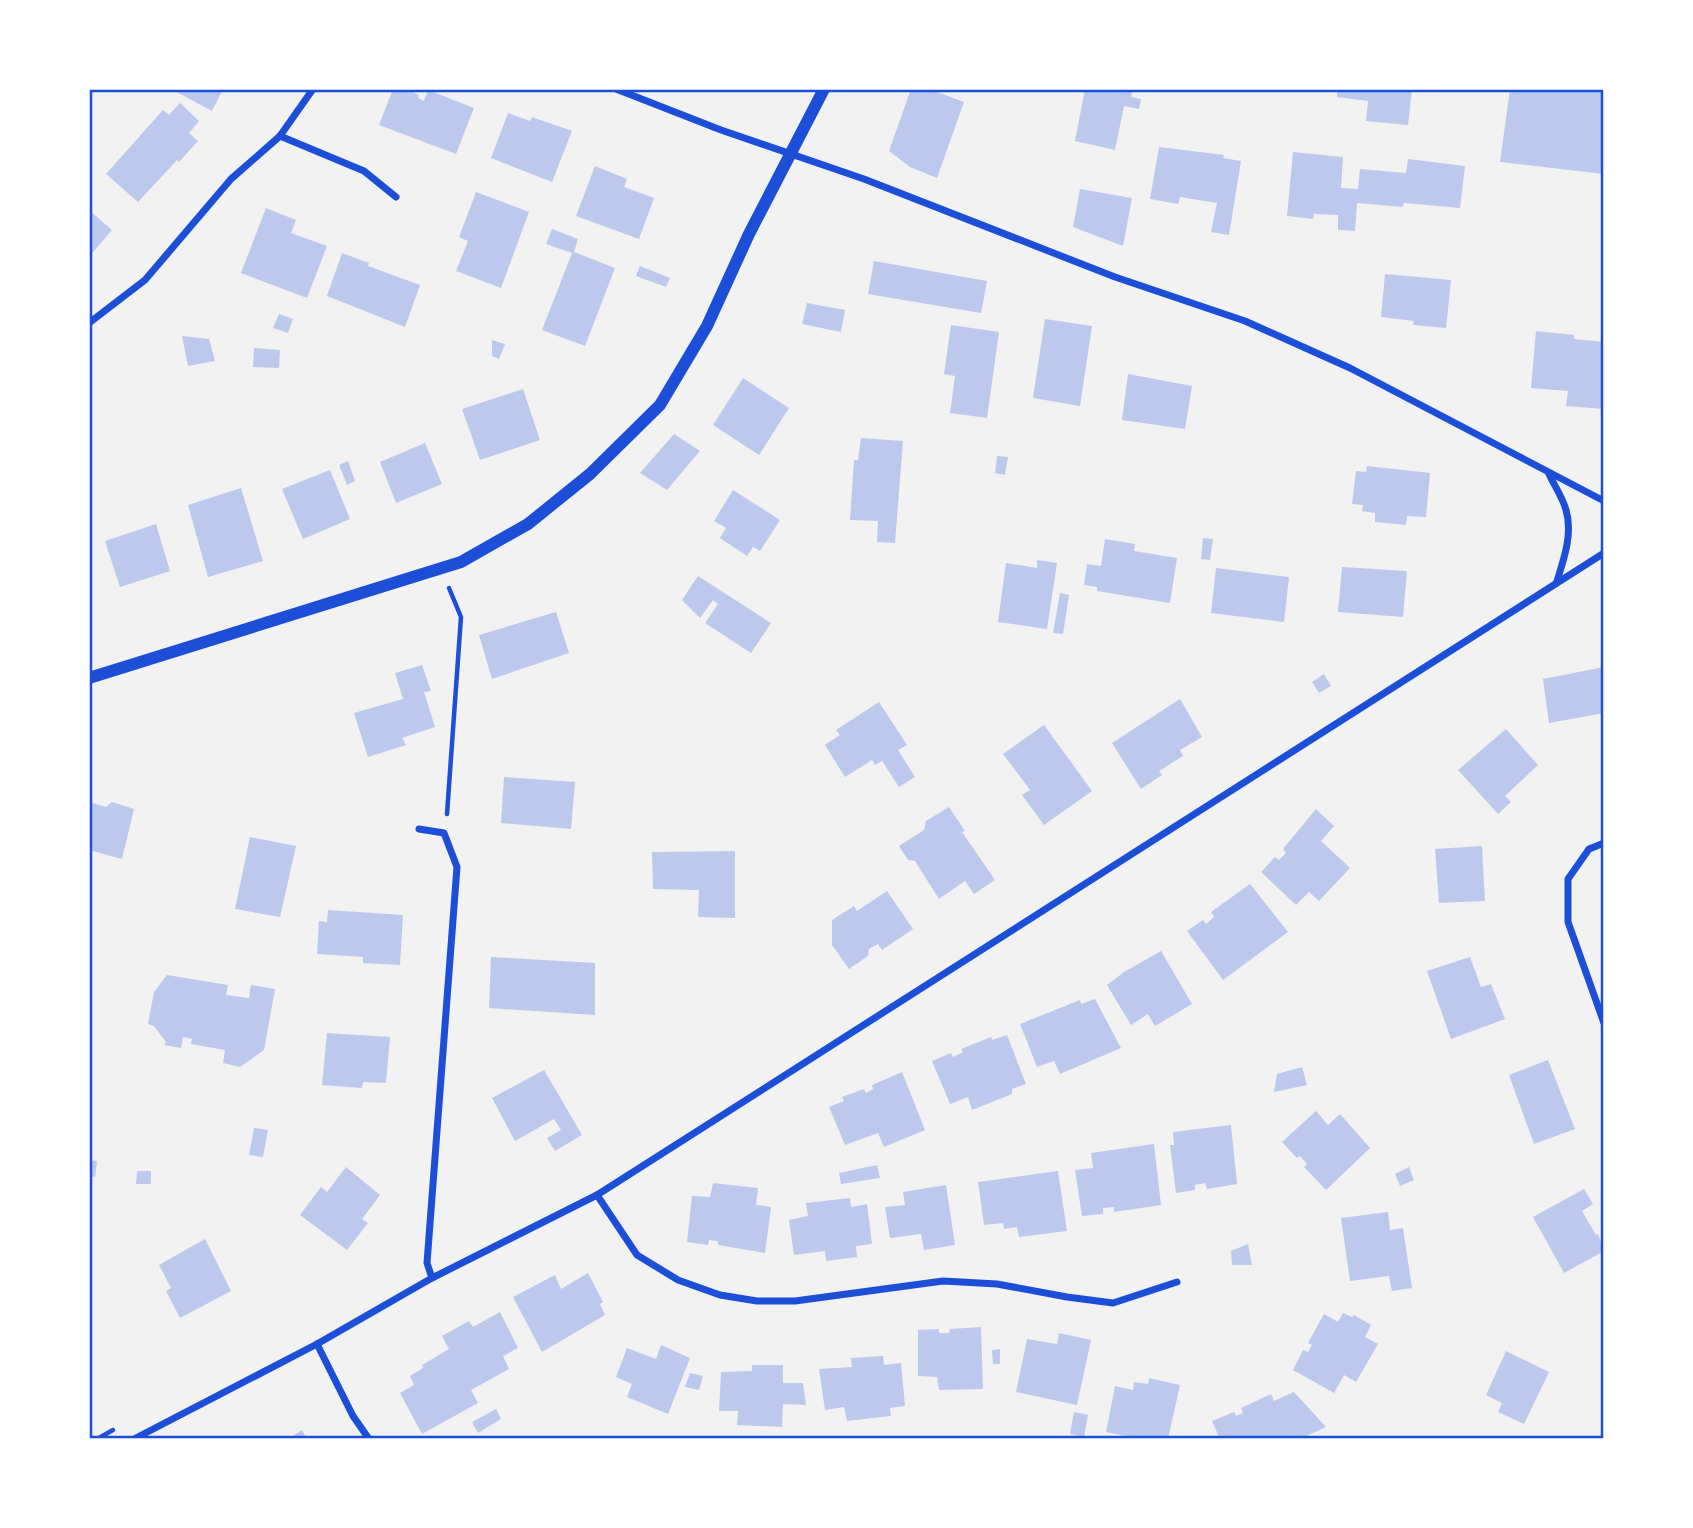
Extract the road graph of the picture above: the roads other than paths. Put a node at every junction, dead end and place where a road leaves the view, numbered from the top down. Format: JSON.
{"nodes":[{"id":1,"x":313,"y":89,"type":"edge"},
{"id":2,"x":616,"y":89,"type":"edge"},
{"id":3,"x":824,"y":89,"type":"edge"},
{"id":4,"x":280,"y":136,"type":"junction"},
{"id":5,"x":792,"y":153,"type":"junction"},
{"id":6,"x":396,"y":197,"type":"dead end"},
{"id":7,"x":89,"y":323,"type":"edge"},
{"id":8,"x":1549,"y":474,"type":"junction"},
{"id":9,"x":1604,"y":501,"type":"edge"},
{"id":10,"x":1604,"y":553,"type":"edge"},
{"id":11,"x":1557,"y":581,"type":"junction"},
{"id":12,"x":89,"y":678,"type":"edge"},
{"id":13,"x":419,"y":829,"type":"dead end"},
{"id":14,"x":1604,"y":843,"type":"edge"},
{"id":15,"x":1604,"y":1023,"type":"edge"},
{"id":16,"x":597,"y":1195,"type":"junction"},
{"id":17,"x":432,"y":1278,"type":"junction"},
{"id":18,"x":1177,"y":1282,"type":"dead end"},
{"id":19,"x":317,"y":1344,"type":"junction"},
{"id":20,"x":134,"y":1439,"type":"edge"},
{"id":21,"x":369,"y":1439,"type":"edge"}],
"edges":[{"from":1,"to":4,"type":"street"},
{"from":2,"to":5,"type":"street"},
{"from":3,"to":5,"type":"street"},
{"from":4,"to":6,"type":"street"},
{"from":4,"to":7,"type":"street"},
{"from":5,"to":8,"type":"street"},
{"from":5,"to":12,"type":"street"},
{"from":8,"to":9,"type":"street"},
{"from":8,"to":11,"type":"street"},
{"from":10,"to":11,"type":"street"},
{"from":11,"to":16,"type":"street"},
{"from":13,"to":17,"type":"street"},
{"from":14,"to":15,"type":"street"},
{"from":16,"to":17,"type":"street"},
{"from":16,"to":18,"type":"street"},
{"from":17,"to":19,"type":"street"},
{"from":19,"to":20,"type":"street"},
{"from":19,"to":21,"type":"street"}]}
